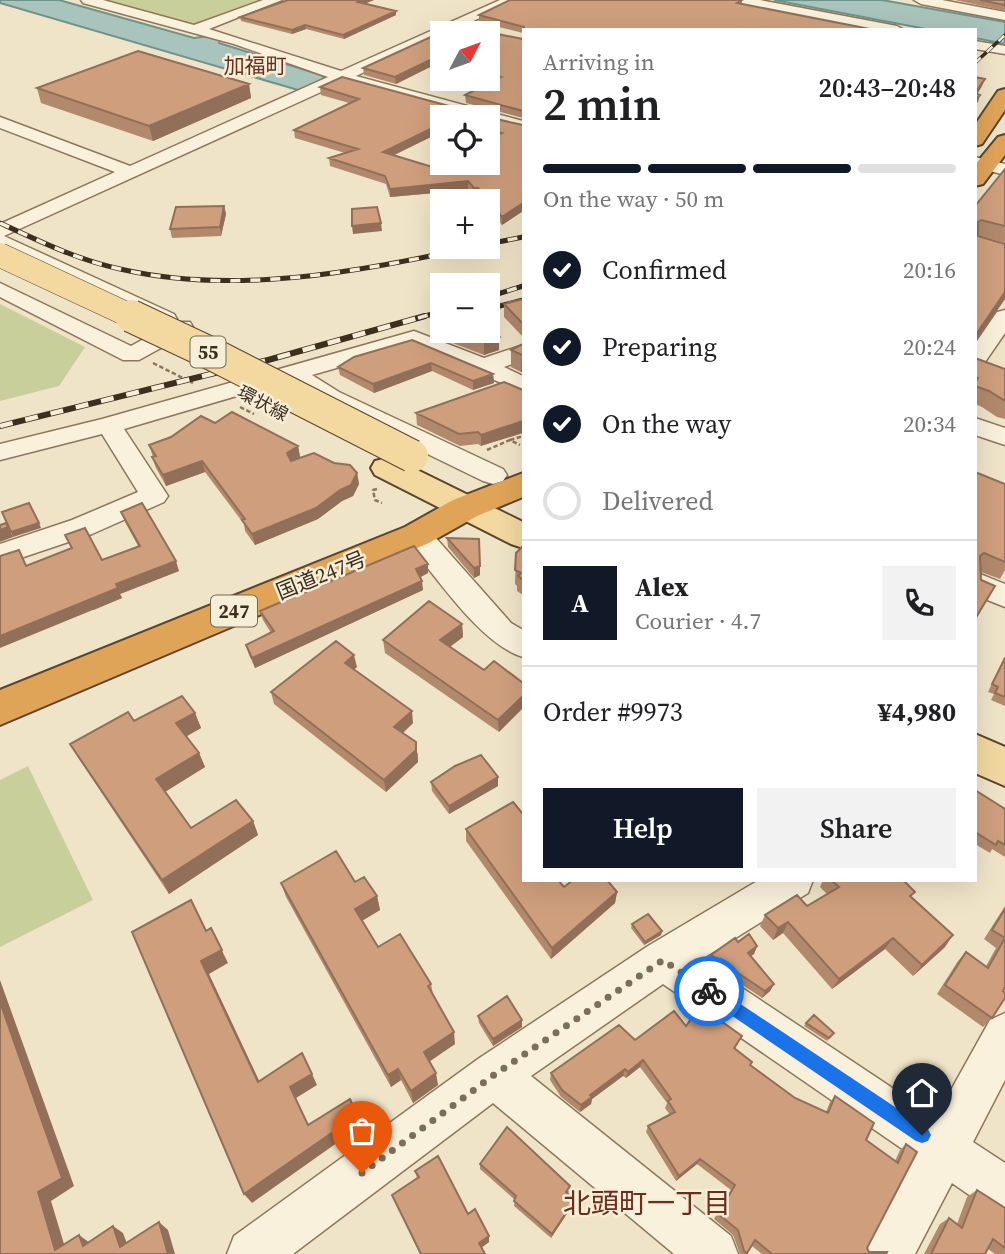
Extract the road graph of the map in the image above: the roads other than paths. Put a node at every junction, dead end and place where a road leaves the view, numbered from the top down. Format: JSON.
{"nodes":[{"id":1,"x":88,"y":0,"type":"edge"},
{"id":2,"x":275,"y":0,"type":"edge"},
{"id":3,"x":511,"y":0,"type":"edge"},
{"id":4,"x":739,"y":0,"type":"edge"},
{"id":5,"x":921,"y":0,"type":"edge"},
{"id":6,"x":1005,"y":16,"type":"edge"},
{"id":7,"x":465,"y":21,"type":"edge"},
{"id":8,"x":886,"y":28,"type":"edge"},
{"id":9,"x":200,"y":31,"type":"junction"},
{"id":10,"x":430,"y":37,"type":"edge"},
{"id":11,"x":977,"y":45,"type":"edge"},
{"id":12,"x":1005,"y":50,"type":"edge"},
{"id":13,"x":342,"y":77,"type":"junction"},
{"id":14,"x":1005,"y":95,"type":"edge"},
{"id":15,"x":0,"y":122,"type":"edge"},
{"id":16,"x":522,"y":126,"type":"edge"},
{"id":17,"x":977,"y":137,"type":"edge"},
{"id":18,"x":1005,"y":141,"type":"edge"},
{"id":19,"x":986,"y":169,"type":"edge"},
{"id":20,"x":131,"y":172,"type":"junction"},
{"id":21,"x":0,"y":232,"type":"edge"},
{"id":22,"x":0,"y":241,"type":"edge"},
{"id":23,"x":0,"y":255,"type":"edge"},
{"id":24,"x":0,"y":273,"type":"edge"},
{"id":25,"x":0,"y":289,"type":"edge"},
{"id":26,"x":1005,"y":317,"type":"edge"},
{"id":27,"x":182,"y":327,"type":"junction"},
{"id":28,"x":219,"y":344,"type":"dead end"},
{"id":29,"x":522,"y":352,"type":"edge"},
{"id":30,"x":977,"y":357,"type":"edge"},
{"id":31,"x":483,"y":366,"type":"junction"},
{"id":32,"x":290,"y":373,"type":"junction"},
{"id":33,"x":522,"y":385,"type":"edge"},
{"id":34,"x":109,"y":425,"type":"junction"},
{"id":35,"x":977,"y":427,"type":"edge"},
{"id":36,"x":1005,"y":437,"type":"edge"},
{"id":37,"x":518,"y":449,"type":"edge"},
{"id":38,"x":0,"y":452,"type":"edge"},
{"id":39,"x":393,"y":470,"type":"junction"},
{"id":40,"x":487,"y":488,"type":"edge"},
{"id":41,"x":522,"y":535,"type":"edge"},
{"id":42,"x":417,"y":536,"type":"junction"},
{"id":43,"x":0,"y":555,"type":"edge"},
{"id":44,"x":977,"y":584,"type":"edge"},
{"id":45,"x":1005,"y":596,"type":"edge"},
{"id":46,"x":522,"y":644,"type":"edge"},
{"id":47,"x":0,"y":679,"type":"edge"},
{"id":48,"x":0,"y":708,"type":"edge"},
{"id":49,"x":977,"y":725,"type":"edge"},
{"id":50,"x":1005,"y":738,"type":"edge"},
{"id":51,"x":977,"y":753,"type":"edge"},
{"id":52,"x":1005,"y":768,"type":"edge"},
{"id":53,"x":791,"y":882,"type":"edge"},
{"id":54,"x":663,"y":960,"type":"junction"},
{"id":55,"x":1005,"y":1035,"type":"edge"},
{"id":56,"x":494,"y":1075,"type":"junction"},
{"id":57,"x":944,"y":1149,"type":"junction"},
{"id":58,"x":1005,"y":1191,"type":"edge"},
{"id":59,"x":252,"y":1254,"type":"edge"},
{"id":60,"x":713,"y":1254,"type":"edge"},
{"id":61,"x":888,"y":1254,"type":"edge"}],
"edges":[{"from":1,"to":9,"type":"street"},
{"from":2,"to":9,"type":"street"},
{"from":3,"to":7,"type":"street"},
{"from":4,"to":8,"type":"street"},
{"from":5,"to":6,"type":"street"},
{"from":9,"to":13,"type":"street"},
{"from":10,"to":13,"type":"street"},
{"from":11,"to":12,"type":"street"},
{"from":13,"to":16,"type":"street"},
{"from":13,"to":20,"type":"street"},
{"from":14,"to":17,"type":"highway"},
{"from":15,"to":20,"type":"street"},
{"from":18,"to":19,"type":"highway"},
{"from":20,"to":21,"type":"street"},
{"from":22,"to":27,"type":"street"},
{"from":23,"to":39,"type":"main road","name":"環状線","number":"55","bridge":true},
{"from":24,"to":39,"type":"main road","name":"環状線","number":"55"},
{"from":25,"to":27,"type":"street"},
{"from":26,"to":30,"type":"street"},
{"from":27,"to":28,"type":"street"},
{"from":29,"to":31,"type":"street"},
{"from":31,"to":32,"type":"street"},
{"from":31,"to":33,"type":"street"},
{"from":32,"to":34,"type":"street"},
{"from":32,"to":40,"type":"street"},
{"from":34,"to":38,"type":"street"},
{"from":34,"to":43,"type":"street"},
{"from":35,"to":36,"type":"street"},
{"from":37,"to":40,"type":"highway","name":"国道247号","number":"247"},
{"from":39,"to":40,"type":"main road","name":"環状線","number":"55"},
{"from":40,"to":41,"type":"main road","name":"環状線","number":"55"},
{"from":40,"to":42,"type":"highway","name":"国道247号","number":"247"},
{"from":40,"to":47,"type":"highway","name":"国道247号","number":"247"},
{"from":42,"to":46,"type":"street"},
{"from":42,"to":48,"type":"highway","name":"国道247号","number":"247"},
{"from":44,"to":45,"type":"street"},
{"from":49,"to":50,"type":"main road"},
{"from":51,"to":52,"type":"main road"},
{"from":53,"to":54,"type":"street"},
{"from":54,"to":56,"type":"street"},
{"from":54,"to":57,"type":"street"},
{"from":55,"to":57,"type":"street"},
{"from":56,"to":59,"type":"street"},
{"from":56,"to":60,"type":"street"},
{"from":57,"to":58,"type":"street"},
{"from":57,"to":61,"type":"street"}]}
